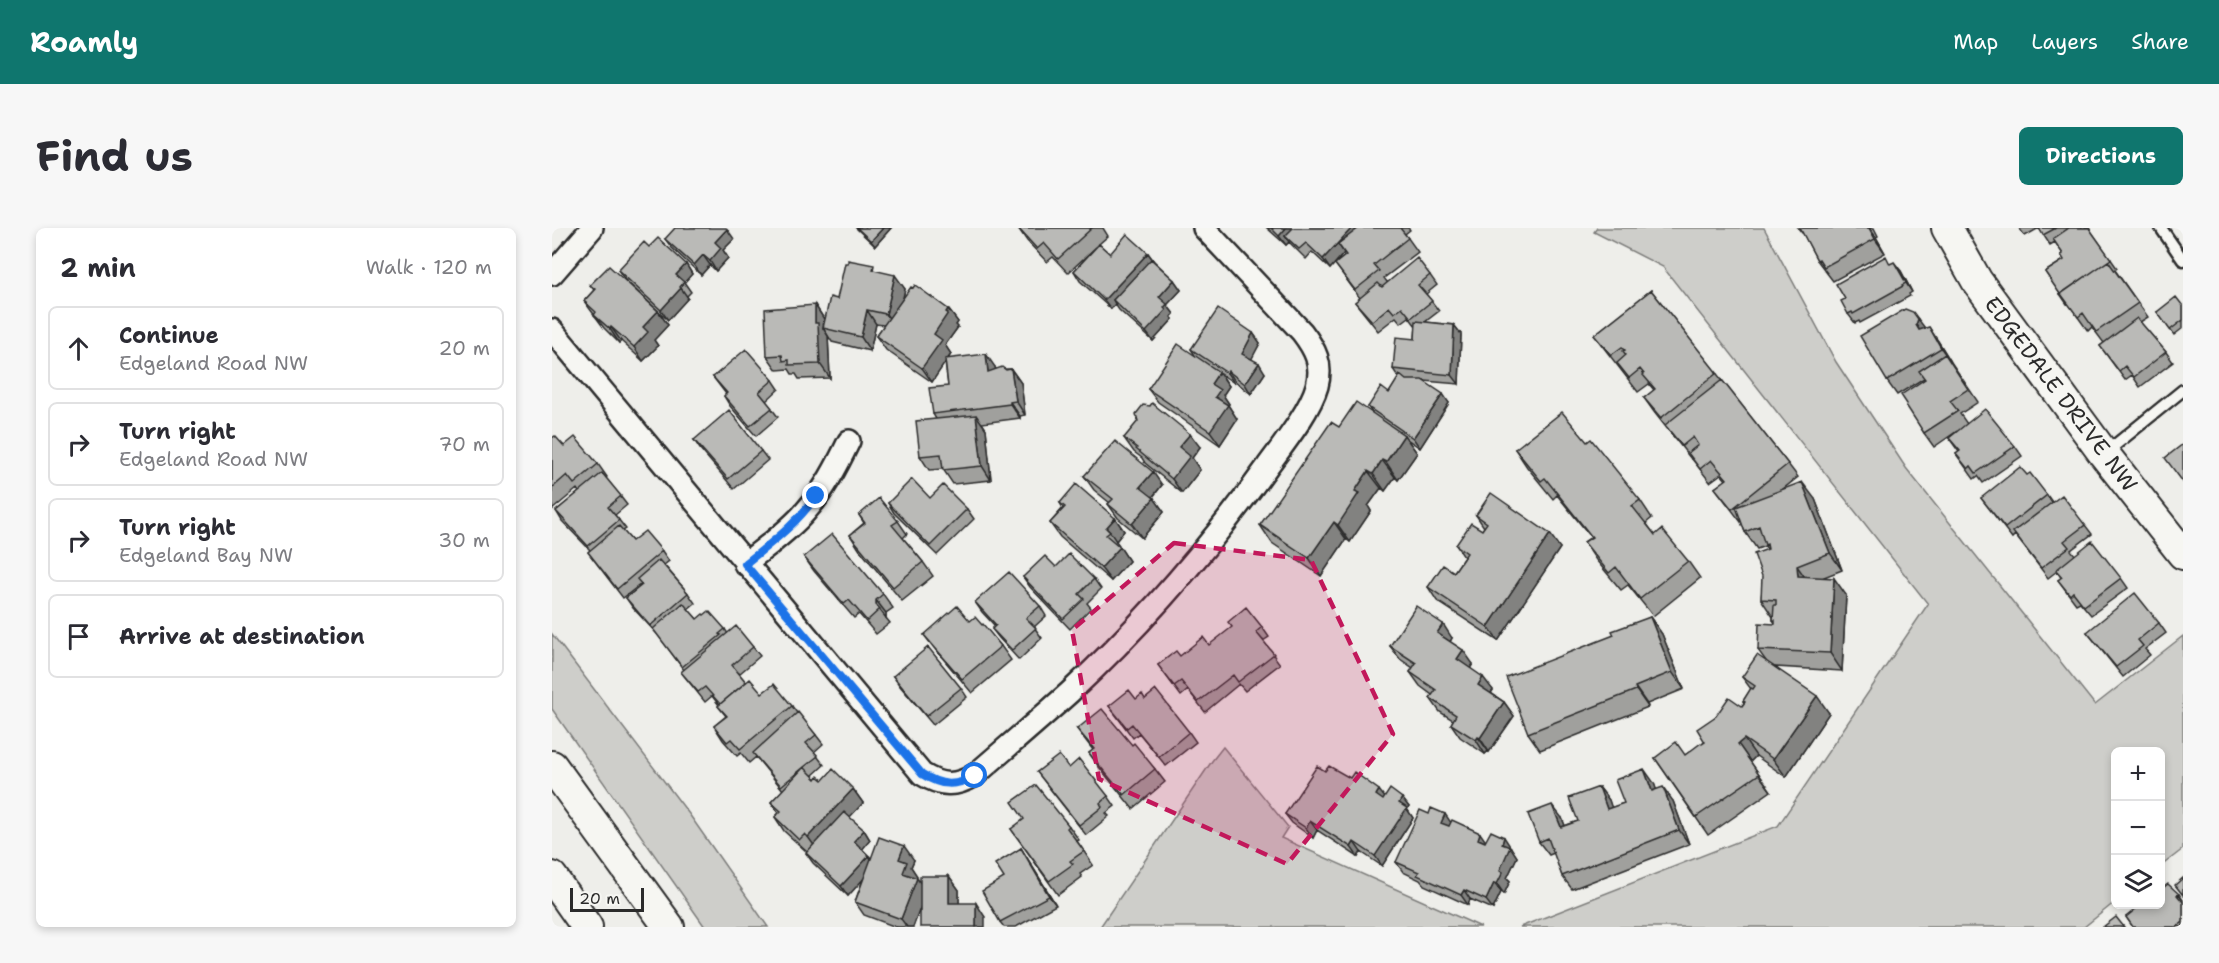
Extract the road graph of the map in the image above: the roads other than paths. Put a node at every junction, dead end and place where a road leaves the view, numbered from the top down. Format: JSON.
{"nodes":[{"id":1,"x":592,"y":228,"type":"edge"},
{"id":2,"x":1204,"y":228,"type":"edge"},
{"id":3,"x":1947,"y":228,"type":"edge"},
{"id":4,"x":2161,"y":228,"type":"edge"},
{"id":5,"x":2183,"y":260,"type":"edge"},
{"id":6,"x":552,"y":274,"type":"edge"},
{"id":7,"x":552,"y":330,"type":"edge"},
{"id":8,"x":2183,"y":390,"type":"edge"},
{"id":9,"x":849,"y":441,"type":"dead end"},
{"id":10,"x":2104,"y":454,"type":"junction"},
{"id":11,"x":2183,"y":554,"type":"edge"},
{"id":12,"x":745,"y":564,"type":"junction"},
{"id":13,"x":552,"y":766,"type":"edge"},
{"id":14,"x":552,"y":877,"type":"edge"},
{"id":15,"x":587,"y":927,"type":"edge"},
{"id":16,"x":669,"y":927,"type":"edge"}],
"edges":[{"from":1,"to":6,"type":"street"},
{"from":2,"to":12,"type":"street"},
{"from":3,"to":10,"type":"street","name":"EDGEDALE DRIVE NW"},
{"from":4,"to":5,"type":"lane"},
{"from":7,"to":12,"type":"street"},
{"from":8,"to":10,"type":"lane"},
{"from":9,"to":12,"type":"street"},
{"from":10,"to":11,"type":"street","name":"EDGEDALE DRIVE NW"},
{"from":13,"to":16,"type":"street"},
{"from":14,"to":15,"type":"street"}]}
